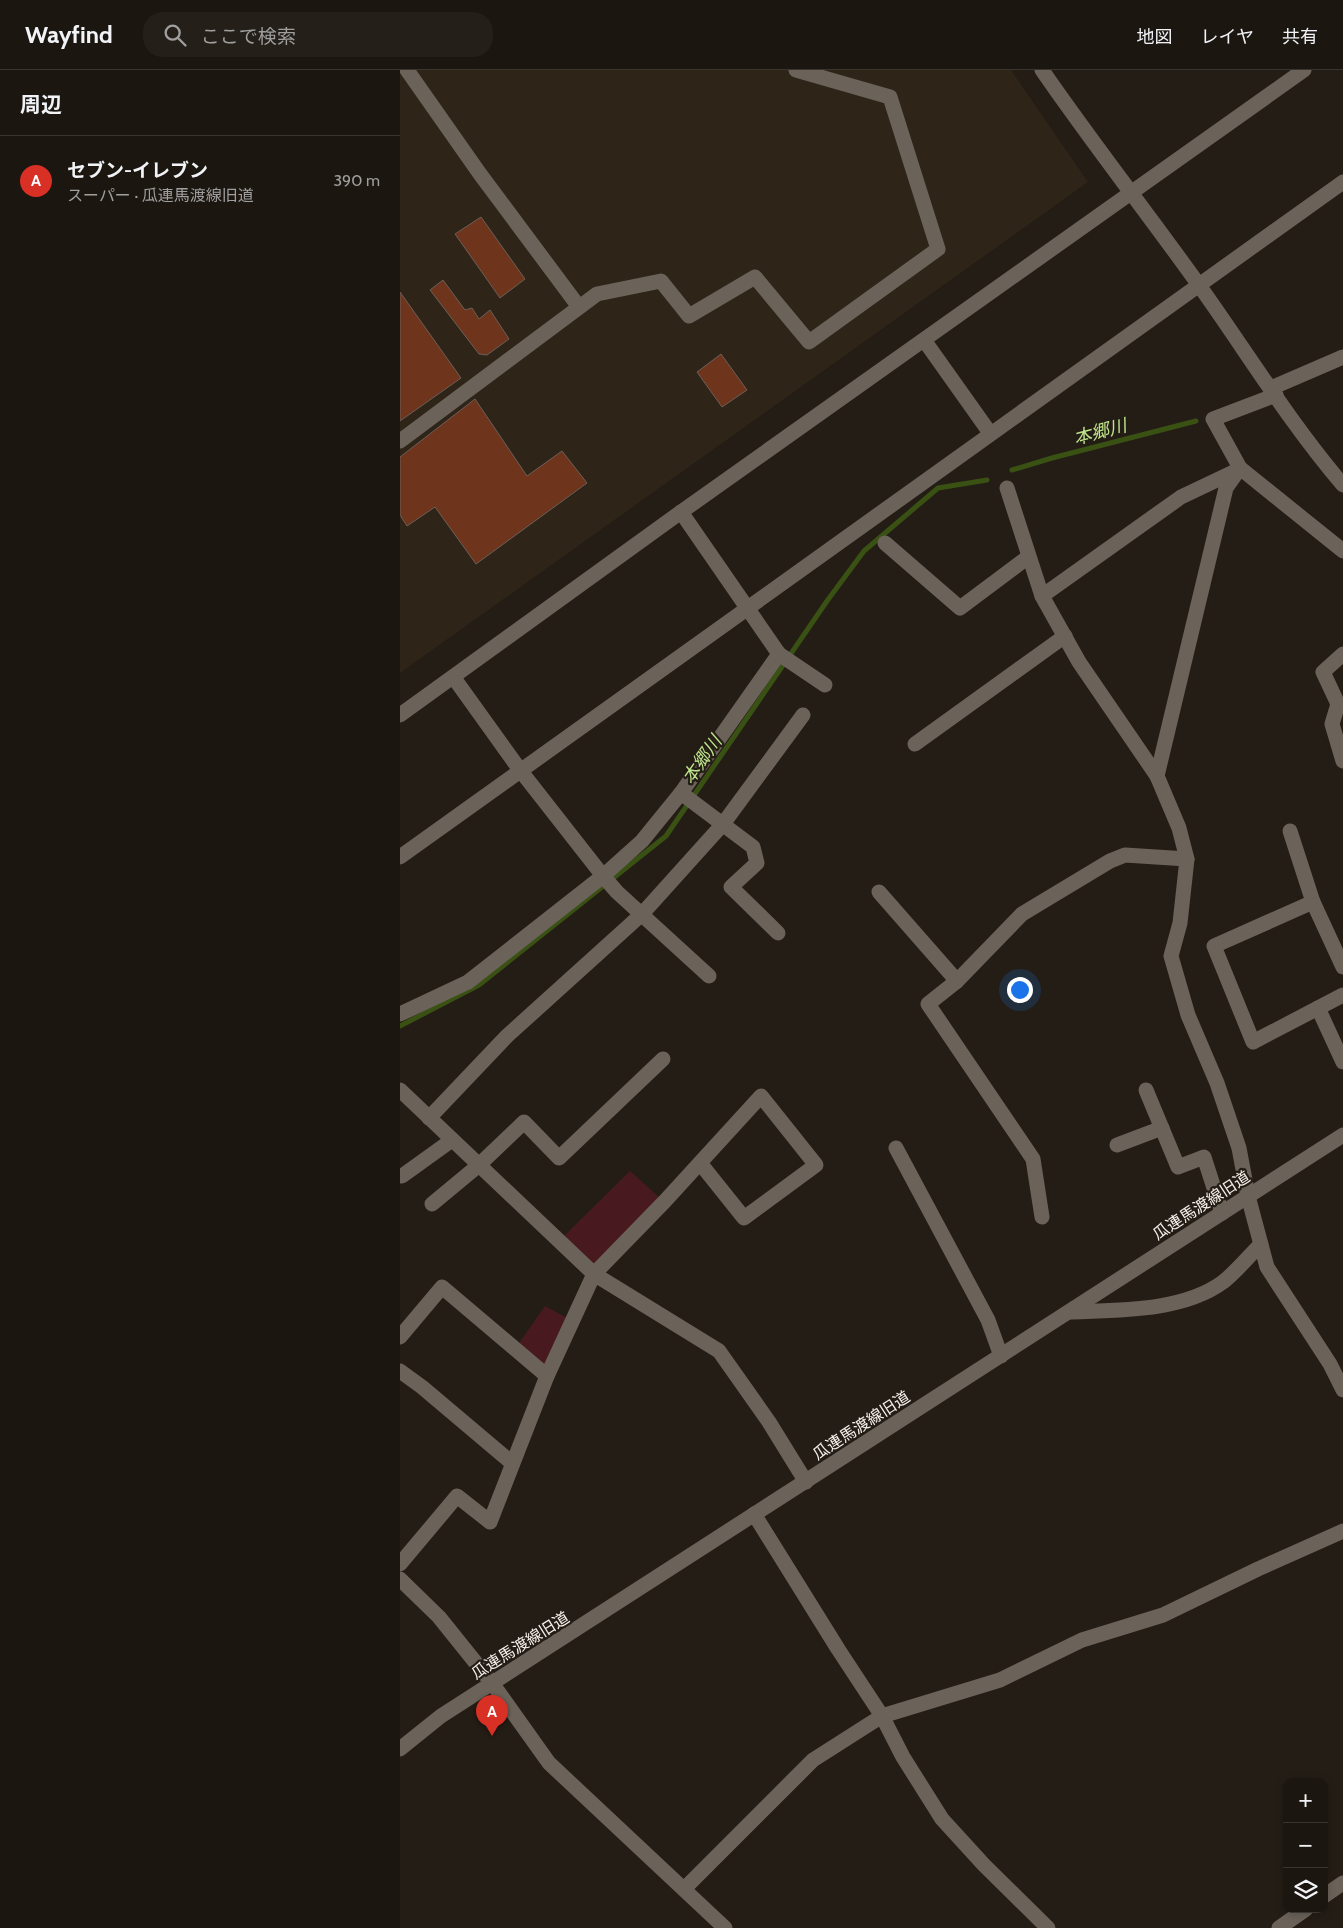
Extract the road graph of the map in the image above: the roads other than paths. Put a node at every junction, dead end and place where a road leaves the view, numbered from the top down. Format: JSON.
{"nodes":[{"id":1,"x":407,"y":70,"type":"edge"},
{"id":2,"x":796,"y":70,"type":"edge"},
{"id":3,"x":1304,"y":70,"type":"edge"},
{"id":4,"x":1047,"y":72,"type":"edge"},
{"id":5,"x":1343,"y":182,"type":"edge"},
{"id":6,"x":1130,"y":194,"type":"junction"},
{"id":7,"x":1199,"y":285,"type":"junction"},
{"id":8,"x":579,"y":307,"type":"junction"},
{"id":9,"x":924,"y":340,"type":"junction"},
{"id":10,"x":1343,"y":357,"type":"edge"},
{"id":11,"x":1273,"y":392,"type":"junction"},
{"id":12,"x":990,"y":433,"type":"junction"},
{"id":13,"x":400,"y":441,"type":"edge"},
{"id":14,"x":1240,"y":468,"type":"junction"},
{"id":15,"x":1343,"y":485,"type":"edge"},
{"id":16,"x":1007,"y":488,"type":"dead end"},
{"id":17,"x":680,"y":512,"type":"junction"},
{"id":18,"x":885,"y":543,"type":"dead end"},
{"id":19,"x":1343,"y":551,"type":"edge"},
{"id":20,"x":1028,"y":557,"type":"junction"},
{"id":21,"x":1042,"y":596,"type":"junction"},
{"id":22,"x":748,"y":607,"type":"junction"},
{"id":23,"x":1065,"y":636,"type":"junction"},
{"id":24,"x":779,"y":654,"type":"junction"},
{"id":25,"x":1343,"y":654,"type":"edge"},
{"id":26,"x":454,"y":678,"type":"junction"},
{"id":27,"x":825,"y":685,"type":"dead end"},
{"id":28,"x":400,"y":715,"type":"edge"},
{"id":29,"x":803,"y":715,"type":"dead end"},
{"id":30,"x":915,"y":744,"type":"dead end"},
{"id":31,"x":1343,"y":761,"type":"edge"},
{"id":32,"x":520,"y":770,"type":"junction"},
{"id":33,"x":1157,"y":776,"type":"junction"},
{"id":34,"x":681,"y":793,"type":"junction"},
{"id":35,"x":723,"y":824,"type":"junction"},
{"id":36,"x":1290,"y":831,"type":"dead end"},
{"id":37,"x":400,"y":857,"type":"edge"},
{"id":38,"x":1188,"y":859,"type":"junction"},
{"id":39,"x":603,"y":876,"type":"junction"},
{"id":40,"x":879,"y":892,"type":"dead end"},
{"id":41,"x":1313,"y":902,"type":"junction"},
{"id":42,"x":642,"y":914,"type":"junction"},
{"id":43,"x":778,"y":933,"type":"dead end"},
{"id":44,"x":1341,"y":960,"type":"edge"},
{"id":45,"x":709,"y":976,"type":"dead end"},
{"id":46,"x":957,"y":981,"type":"junction"},
{"id":47,"x":1343,"y":995,"type":"edge"},
{"id":48,"x":1318,"y":1008,"type":"junction"},
{"id":49,"x":400,"y":1014,"type":"edge"},
{"id":50,"x":663,"y":1059,"type":"dead end"},
{"id":51,"x":1343,"y":1062,"type":"edge"},
{"id":52,"x":1146,"y":1090,"type":"dead end"},
{"id":53,"x":402,"y":1095,"type":"edge"},
{"id":54,"x":429,"y":1118,"type":"junction"},
{"id":55,"x":1162,"y":1128,"type":"junction"},
{"id":56,"x":1343,"y":1135,"type":"edge"},
{"id":57,"x":452,"y":1140,"type":"junction"},
{"id":58,"x":1117,"y":1145,"type":"dead end"},
{"id":59,"x":896,"y":1148,"type":"dead end"},
{"id":60,"x":700,"y":1164,"type":"junction"},
{"id":61,"x":479,"y":1165,"type":"junction"},
{"id":62,"x":402,"y":1176,"type":"dead end"},
{"id":63,"x":1248,"y":1196,"type":"junction"},
{"id":64,"x":432,"y":1204,"type":"dead end"},
{"id":65,"x":1222,"y":1213,"type":"junction"},
{"id":66,"x":1042,"y":1217,"type":"dead end"},
{"id":67,"x":1261,"y":1244,"type":"junction"},
{"id":68,"x":594,"y":1274,"type":"junction"},
{"id":69,"x":1069,"y":1312,"type":"junction"},
{"id":70,"x":400,"y":1337,"type":"edge"},
{"id":71,"x":1001,"y":1356,"type":"junction"},
{"id":72,"x":400,"y":1371,"type":"edge"},
{"id":73,"x":547,"y":1376,"type":"junction"},
{"id":74,"x":1343,"y":1390,"type":"edge"},
{"id":75,"x":512,"y":1463,"type":"junction"},
{"id":76,"x":806,"y":1482,"type":"junction"},
{"id":77,"x":754,"y":1514,"type":"junction"},
{"id":78,"x":1343,"y":1531,"type":"edge"},
{"id":79,"x":400,"y":1564,"type":"edge"},
{"id":80,"x":400,"y":1579,"type":"edge"},
{"id":81,"x":492,"y":1683,"type":"junction"},
{"id":82,"x":882,"y":1716,"type":"junction"},
{"id":83,"x":400,"y":1749,"type":"edge"},
{"id":84,"x":1343,"y":1883,"type":"edge"},
{"id":85,"x":684,"y":1888,"type":"junction"},
{"id":86,"x":1328,"y":1893,"type":"edge"},
{"id":87,"x":1300,"y":1913,"type":"edge"},
{"id":88,"x":725,"y":1928,"type":"edge"},
{"id":89,"x":1048,"y":1928,"type":"edge"},
{"id":90,"x":1279,"y":1928,"type":"edge"}],
"edges":[{"from":1,"to":8,"type":"street"},
{"from":2,"to":8,"type":"street"},
{"from":3,"to":6,"type":"street"},
{"from":4,"to":6,"type":"street"},
{"from":5,"to":7,"type":"street"},
{"from":6,"to":7,"type":"street"},
{"from":6,"to":9,"type":"street"},
{"from":7,"to":11,"type":"street"},
{"from":7,"to":12,"type":"street"},
{"from":8,"to":13,"type":"street"},
{"from":9,"to":12,"type":"street"},
{"from":9,"to":17,"type":"street"},
{"from":10,"to":11,"type":"street"},
{"from":11,"to":14,"type":"street"},
{"from":11,"to":15,"type":"street"},
{"from":12,"to":22,"type":"street"},
{"from":14,"to":19,"type":"street"},
{"from":14,"to":21,"type":"street"},
{"from":14,"to":33,"type":"street"},
{"from":16,"to":20,"type":"street"},
{"from":17,"to":22,"type":"street"},
{"from":17,"to":26,"type":"street"},
{"from":18,"to":20,"type":"street"},
{"from":20,"to":21,"type":"street"},
{"from":21,"to":23,"type":"street"},
{"from":22,"to":24,"type":"street"},
{"from":22,"to":32,"type":"street"},
{"from":23,"to":30,"type":"street"},
{"from":23,"to":33,"type":"street"},
{"from":24,"to":27,"type":"street"},
{"from":24,"to":34,"type":"street"},
{"from":25,"to":31,"type":"street"},
{"from":26,"to":28,"type":"street"},
{"from":26,"to":32,"type":"street"},
{"from":29,"to":35,"type":"street"},
{"from":32,"to":37,"type":"street"},
{"from":32,"to":39,"type":"street"},
{"from":33,"to":38,"type":"street"},
{"from":34,"to":35,"type":"street"},
{"from":34,"to":39,"type":"street"},
{"from":35,"to":42,"type":"street"},
{"from":35,"to":43,"type":"street"},
{"from":36,"to":41,"type":"street"},
{"from":38,"to":46,"type":"street"},
{"from":38,"to":63,"type":"street"},
{"from":39,"to":42,"type":"street"},
{"from":39,"to":49,"type":"street"},
{"from":40,"to":46,"type":"street"},
{"from":41,"to":44,"type":"street"},
{"from":41,"to":48,"type":"street"},
{"from":42,"to":45,"type":"street"},
{"from":42,"to":54,"type":"street"},
{"from":46,"to":66,"type":"street"},
{"from":47,"to":48,"type":"street"},
{"from":48,"to":51,"type":"street"},
{"from":50,"to":61,"type":"street"},
{"from":52,"to":55,"type":"street"},
{"from":53,"to":54,"type":"street"},
{"from":54,"to":57,"type":"street"},
{"from":55,"to":58,"type":"street"},
{"from":55,"to":65,"type":"street"},
{"from":56,"to":63,"type":"street","name":"瓜連馬渡線旧道"},
{"from":57,"to":61,"type":"street"},
{"from":57,"to":62,"type":"street"},
{"from":59,"to":71,"type":"street"},
{"from":60,"to":60,"type":"street"},
{"from":60,"to":68,"type":"street"},
{"from":61,"to":64,"type":"street"},
{"from":61,"to":68,"type":"street"},
{"from":63,"to":65,"type":"street","name":"瓜連馬渡線旧道"},
{"from":63,"to":67,"type":"street"},
{"from":65,"to":69,"type":"street","name":"瓜連馬渡線旧道"},
{"from":67,"to":69,"type":"street"},
{"from":67,"to":74,"type":"street"},
{"from":68,"to":73,"type":"street"},
{"from":68,"to":76,"type":"street"},
{"from":69,"to":71,"type":"street","name":"瓜連馬渡線旧道"},
{"from":70,"to":73,"type":"street"},
{"from":71,"to":76,"type":"street","name":"瓜連馬渡線旧道"},
{"from":72,"to":75,"type":"street"},
{"from":73,"to":75,"type":"street"},
{"from":75,"to":79,"type":"street"},
{"from":76,"to":77,"type":"street","name":"瓜連馬渡線旧道"},
{"from":77,"to":81,"type":"street","name":"瓜連馬渡線旧道"},
{"from":77,"to":82,"type":"street"},
{"from":78,"to":82,"type":"street"},
{"from":80,"to":81,"type":"street"},
{"from":81,"to":83,"type":"street","name":"瓜連馬渡線旧道"},
{"from":81,"to":85,"type":"street"},
{"from":82,"to":85,"type":"street"},
{"from":82,"to":89,"type":"street"},
{"from":84,"to":86,"type":"street"},
{"from":85,"to":88,"type":"street"},
{"from":87,"to":90,"type":"street"}]}
